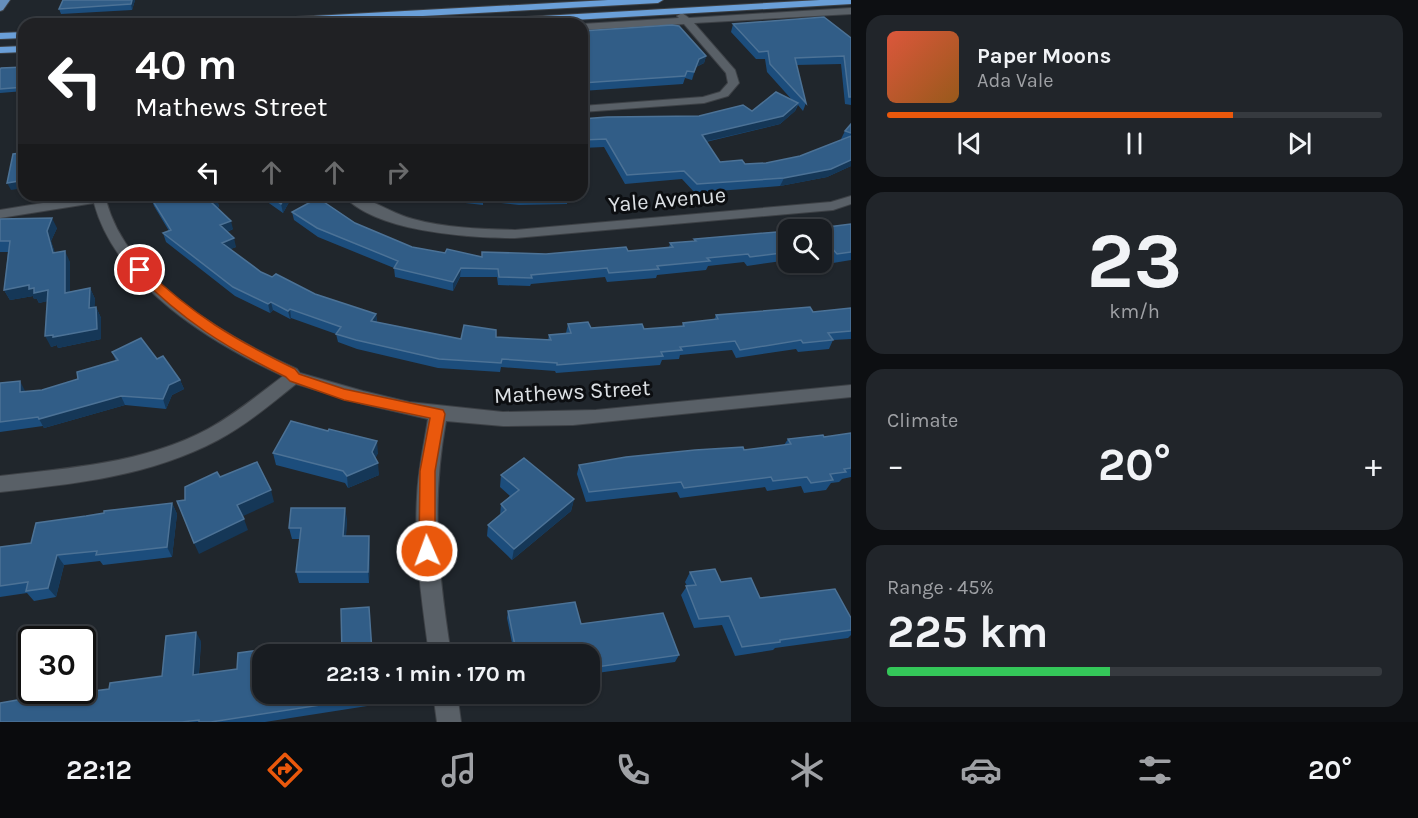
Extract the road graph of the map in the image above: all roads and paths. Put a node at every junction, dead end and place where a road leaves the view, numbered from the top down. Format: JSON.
{"nodes":[{"id":1,"x":5,"y":0,"type":"edge"},
{"id":2,"x":658,"y":0,"type":"edge"},
{"id":3,"x":740,"y":0,"type":"edge"},
{"id":4,"x":851,"y":1,"type":"edge"},
{"id":5,"x":0,"y":8,"type":"edge"},
{"id":6,"x":712,"y":9,"type":"junction"},
{"id":7,"x":678,"y":11,"type":"junction"},
{"id":8,"x":851,"y":11,"type":"edge"},
{"id":9,"x":838,"y":12,"type":"junction"},
{"id":10,"x":332,"y":18,"type":"edge"},
{"id":11,"x":557,"y":18,"type":"edge"},
{"id":12,"x":686,"y":21,"type":"junction"},
{"id":13,"x":851,"y":23,"type":"edge"},
{"id":14,"x":588,"y":27,"type":"edge"},
{"id":15,"x":18,"y":34,"type":"edge"},
{"id":16,"x":0,"y":36,"type":"edge"},
{"id":17,"x":18,"y":49,"type":"edge"},
{"id":18,"x":0,"y":50,"type":"edge"},
{"id":19,"x":588,"y":109,"type":"edge"},
{"id":20,"x":851,"y":200,"type":"edge"},
{"id":21,"x":75,"y":201,"type":"edge"},
{"id":22,"x":105,"y":201,"type":"edge"},
{"id":23,"x":360,"y":201,"type":"edge"},
{"id":24,"x":0,"y":214,"type":"edge"},
{"id":25,"x":294,"y":377,"type":"junction"},
{"id":26,"x":851,"y":391,"type":"edge"},
{"id":27,"x":438,"y":414,"type":"junction"},
{"id":28,"x":0,"y":484,"type":"edge"},
{"id":29,"x":439,"y":644,"type":"edge"},
{"id":30,"x":447,"y":704,"type":"edge"},
{"id":31,"x":449,"y":722,"type":"edge"}],
"edges":[{"from":1,"to":5,"type":"main road"},
{"from":2,"to":10,"type":"highway"},
{"from":3,"to":6,"type":"highway"},
{"from":4,"to":6,"type":"highway"},
{"from":6,"to":7,"type":"highway"},
{"from":7,"to":11,"type":"highway"},
{"from":7,"to":12,"type":"street"},
{"from":8,"to":9,"type":"street"},
{"from":9,"to":12,"type":"street"},
{"from":9,"to":13,"type":"street"},
{"from":12,"to":14,"type":"street"},
{"from":12,"to":19,"type":"street"},
{"from":15,"to":16,"type":"highway"},
{"from":17,"to":18,"type":"highway"},
{"from":20,"to":23,"type":"street","name":"Yale Avenue"},
{"from":21,"to":24,"type":"street"},
{"from":22,"to":25,"type":"street","name":"Mathews Street"},
{"from":25,"to":27,"type":"street","name":"Mathews Street"},
{"from":25,"to":28,"type":"street"},
{"from":26,"to":27,"type":"street","name":"Mathews Street"},
{"from":27,"to":29,"type":"street"},
{"from":30,"to":31,"type":"street"}]}
